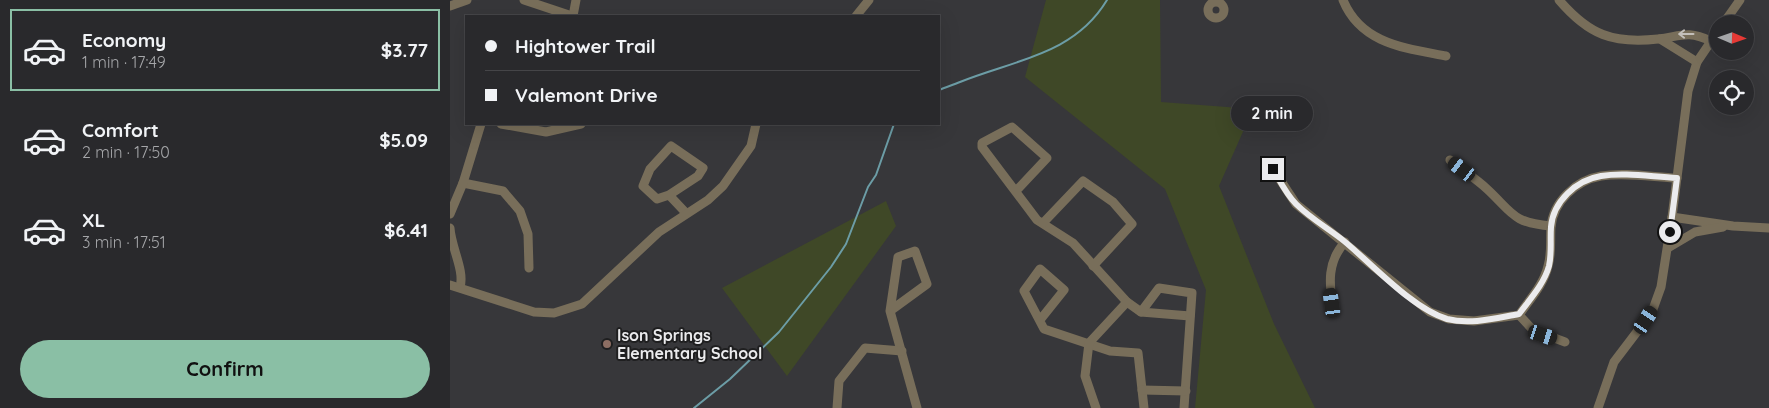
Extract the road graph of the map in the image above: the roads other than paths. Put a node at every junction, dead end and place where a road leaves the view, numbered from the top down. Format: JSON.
{"nodes":[{"id":1,"x":467,"y":0,"type":"edge"},
{"id":2,"x":524,"y":0,"type":"edge"},
{"id":3,"x":576,"y":0,"type":"edge"},
{"id":4,"x":869,"y":0,"type":"edge"},
{"id":5,"x":1343,"y":0,"type":"edge"},
{"id":6,"x":1559,"y":0,"type":"edge"},
{"id":7,"x":1740,"y":0,"type":"edge"},
{"id":8,"x":450,"y":6,"type":"edge"},
{"id":9,"x":569,"y":15,"type":"edge"},
{"id":10,"x":572,"y":15,"type":"edge"},
{"id":11,"x":857,"y":15,"type":"edge"},
{"id":12,"x":1729,"y":15,"type":"edge"},
{"id":13,"x":1660,"y":39,"type":"junction"},
{"id":14,"x":1709,"y":40,"type":"edge"},
{"id":15,"x":1709,"y":44,"type":"edge"},
{"id":16,"x":1446,"y":56,"type":"dead end"},
{"id":17,"x":1697,"y":62,"type":"junction"},
{"id":18,"x":481,"y":125,"type":"edge"},
{"id":19,"x":507,"y":125,"type":"edge"},
{"id":20,"x":577,"y":125,"type":"edge"},
{"id":21,"x":756,"y":125,"type":"edge"},
{"id":22,"x":1450,"y":160,"type":"dead end"},
{"id":23,"x":1273,"y":169,"type":"dead end"},
{"id":24,"x":1677,"y":178,"type":"junction"},
{"id":25,"x":463,"y":183,"type":"junction"},
{"id":26,"x":1016,"y":191,"type":"junction"},
{"id":27,"x":669,"y":195,"type":"junction"},
{"id":28,"x":686,"y":213,"type":"junction"},
{"id":29,"x":450,"y":214,"type":"edge"},
{"id":30,"x":1672,"y":217,"type":"junction"},
{"id":31,"x":1043,"y":223,"type":"junction"},
{"id":32,"x":1551,"y":226,"type":"junction"},
{"id":33,"x":1733,"y":226,"type":"junction"},
{"id":34,"x":450,"y":228,"type":"edge"},
{"id":35,"x":1769,"y":228,"type":"edge"},
{"id":36,"x":1345,"y":242,"type":"junction"},
{"id":37,"x":1668,"y":248,"type":"junction"},
{"id":38,"x":1093,"y":266,"type":"junction"},
{"id":39,"x":529,"y":268,"type":"dead end"},
{"id":40,"x":450,"y":285,"type":"edge"},
{"id":41,"x":460,"y":287,"type":"junction"},
{"id":42,"x":1127,"y":302,"type":"junction"},
{"id":43,"x":1333,"y":308,"type":"dead end"},
{"id":44,"x":890,"y":312,"type":"junction"},
{"id":45,"x":1141,"y":312,"type":"junction"},
{"id":46,"x":1519,"y":314,"type":"junction"},
{"id":47,"x":1190,"y":316,"type":"junction"},
{"id":48,"x":1040,"y":320,"type":"junction"},
{"id":49,"x":1565,"y":342,"type":"dead end"},
{"id":50,"x":1089,"y":343,"type":"junction"},
{"id":51,"x":902,"y":351,"type":"junction"},
{"id":52,"x":1142,"y":390,"type":"junction"},
{"id":53,"x":1186,"y":391,"type":"junction"},
{"id":54,"x":837,"y":408,"type":"edge"},
{"id":55,"x":917,"y":408,"type":"edge"},
{"id":56,"x":1096,"y":408,"type":"edge"},
{"id":57,"x":1144,"y":408,"type":"edge"},
{"id":58,"x":1184,"y":408,"type":"edge"},
{"id":59,"x":1598,"y":408,"type":"edge"}],
"edges":[{"from":1,"to":8,"type":"street"},
{"from":2,"to":9,"type":"street"},
{"from":3,"to":10,"type":"street"},
{"from":4,"to":11,"type":"street"},
{"from":5,"to":16,"type":"street"},
{"from":6,"to":13,"type":"street"},
{"from":7,"to":12,"type":"street"},
{"from":14,"to":13,"type":"street","one_way":true},
{"from":13,"to":17,"type":"street"},
{"from":15,"to":17,"type":"street"},
{"from":17,"to":24,"type":"street"},
{"from":18,"to":25,"type":"street"},
{"from":19,"to":20,"type":"street"},
{"from":21,"to":28,"type":"street"},
{"from":22,"to":32,"type":"street"},
{"from":23,"to":36,"type":"street"},
{"from":24,"to":30,"type":"street"},
{"from":24,"to":32,"type":"street"},
{"from":25,"to":29,"type":"street"},
{"from":25,"to":39,"type":"street"},
{"from":26,"to":26,"type":"street"},
{"from":26,"to":31,"type":"street"},
{"from":27,"to":27,"type":"street"},
{"from":27,"to":28,"type":"street"},
{"from":28,"to":41,"type":"street"},
{"from":30,"to":33,"type":"street"},
{"from":30,"to":37,"type":"street"},
{"from":31,"to":38,"type":"street"},
{"from":31,"to":38,"type":"street"},
{"from":32,"to":46,"type":"street"},
{"from":33,"to":35,"type":"street"},
{"from":33,"to":37,"type":"street"},
{"from":34,"to":41,"type":"street"},
{"from":36,"to":43,"type":"street"},
{"from":36,"to":46,"type":"street"},
{"from":37,"to":59,"type":"street"},
{"from":38,"to":42,"type":"street"},
{"from":40,"to":41,"type":"street"},
{"from":42,"to":45,"type":"street"},
{"from":42,"to":50,"type":"street"},
{"from":44,"to":44,"type":"street"},
{"from":44,"to":51,"type":"street"},
{"from":45,"to":47,"type":"street"},
{"from":45,"to":47,"type":"street"},
{"from":46,"to":49,"type":"street"},
{"from":47,"to":53,"type":"street"},
{"from":48,"to":48,"type":"street"},
{"from":48,"to":50,"type":"street"},
{"from":50,"to":52,"type":"street"},
{"from":50,"to":56,"type":"street"},
{"from":51,"to":54,"type":"street"},
{"from":51,"to":55,"type":"street"},
{"from":52,"to":53,"type":"street"},
{"from":52,"to":57,"type":"street"},
{"from":53,"to":58,"type":"street"}]}
